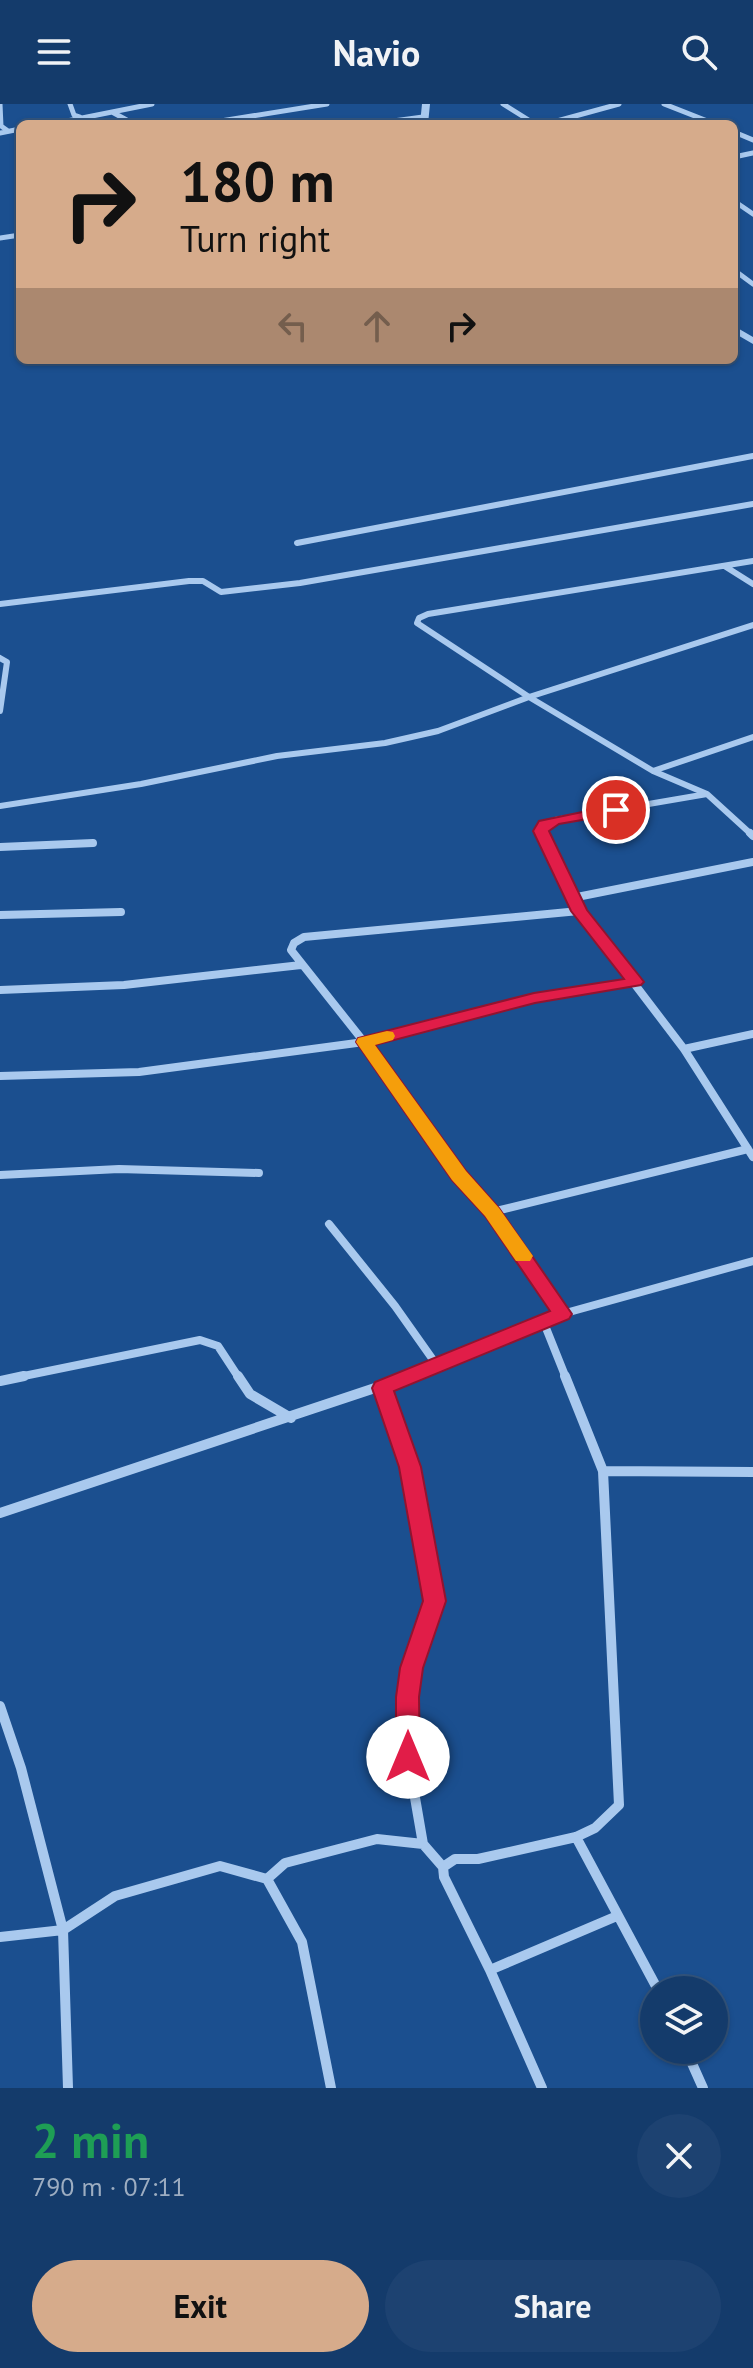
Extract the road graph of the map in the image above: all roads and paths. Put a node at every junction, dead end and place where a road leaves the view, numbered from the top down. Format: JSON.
{"nodes":[{"id":1,"x":0,"y":104,"type":"edge"},
{"id":2,"x":70,"y":104,"type":"edge"},
{"id":3,"x":152,"y":104,"type":"edge"},
{"id":4,"x":327,"y":104,"type":"edge"},
{"id":5,"x":503,"y":104,"type":"edge"},
{"id":6,"x":597,"y":104,"type":"edge"},
{"id":7,"x":619,"y":104,"type":"edge"},
{"id":8,"x":664,"y":104,"type":"edge"},
{"id":9,"x":605,"y":108,"type":"junction"},
{"id":10,"x":111,"y":112,"type":"junction"},
{"id":11,"x":80,"y":117,"type":"junction"},
{"id":12,"x":68,"y":120,"type":"edge"},
{"id":13,"x":126,"y":120,"type":"edge"},
{"id":14,"x":227,"y":120,"type":"edge"},
{"id":15,"x":529,"y":120,"type":"edge"},
{"id":16,"x":561,"y":120,"type":"edge"},
{"id":17,"x":705,"y":120,"type":"edge"},
{"id":18,"x":16,"y":130,"type":"edge"},
{"id":19,"x":8,"y":131,"type":"junction"},
{"id":20,"x":0,"y":133,"type":"edge"},
{"id":21,"x":738,"y":204,"type":"edge"},
{"id":22,"x":753,"y":204,"type":"edge"},
{"id":23,"x":741,"y":206,"type":"junction"},
{"id":24,"x":753,"y":214,"type":"edge"},
{"id":25,"x":753,"y":456,"type":"edge"},
{"id":26,"x":753,"y":504,"type":"edge"},
{"id":27,"x":297,"y":543,"type":"dead end"},
{"id":28,"x":753,"y":561,"type":"edge"},
{"id":29,"x":726,"y":567,"type":"junction"},
{"id":30,"x":753,"y":584,"type":"edge"},
{"id":31,"x":0,"y":604,"type":"edge"},
{"id":32,"x":753,"y":625,"type":"edge"},
{"id":33,"x":0,"y":658,"type":"edge"},
{"id":34,"x":529,"y":697,"type":"junction"},
{"id":35,"x":0,"y":711,"type":"edge"},
{"id":36,"x":753,"y":737,"type":"edge"},
{"id":37,"x":653,"y":771,"type":"junction"},
{"id":38,"x":707,"y":794,"type":"junction"},
{"id":39,"x":0,"y":806,"type":"edge"},
{"id":40,"x":749,"y":829,"type":"edge"},
{"id":41,"x":753,"y":836,"type":"edge"},
{"id":42,"x":93,"y":843,"type":"dead end"},
{"id":43,"x":0,"y":847,"type":"edge"},
{"id":44,"x":753,"y":862,"type":"edge"},
{"id":45,"x":572,"y":898,"type":"junction"},
{"id":46,"x":579,"y":911,"type":"junction"},
{"id":47,"x":121,"y":912,"type":"dead end"},
{"id":48,"x":0,"y":915,"type":"edge"},
{"id":49,"x":301,"y":965,"type":"junction"},
{"id":50,"x":635,"y":982,"type":"junction"},
{"id":51,"x":0,"y":990,"type":"edge"},
{"id":52,"x":753,"y":1034,"type":"edge"},
{"id":53,"x":364,"y":1042,"type":"junction"},
{"id":54,"x":684,"y":1049,"type":"junction"},
{"id":55,"x":0,"y":1076,"type":"edge"},
{"id":56,"x":751,"y":1153,"type":"edge"},
{"id":57,"x":259,"y":1173,"type":"dead end"},
{"id":58,"x":0,"y":1175,"type":"edge"},
{"id":59,"x":492,"y":1212,"type":"junction"},
{"id":60,"x":329,"y":1224,"type":"dead end"},
{"id":61,"x":753,"y":1261,"type":"edge"},
{"id":62,"x":562,"y":1314,"type":"junction"},
{"id":63,"x":544,"y":1323,"type":"junction"},
{"id":64,"x":436,"y":1364,"type":"junction"},
{"id":65,"x":0,"y":1381,"type":"edge"},
{"id":66,"x":382,"y":1388,"type":"junction"},
{"id":67,"x":291,"y":1418,"type":"junction"},
{"id":68,"x":603,"y":1471,"type":"junction"},
{"id":69,"x":753,"y":1472,"type":"edge"},
{"id":70,"x":0,"y":1513,"type":"edge"},
{"id":71,"x":0,"y":1706,"type":"edge"},
{"id":72,"x":576,"y":1837,"type":"junction"},
{"id":73,"x":423,"y":1844,"type":"junction"},
{"id":74,"x":443,"y":1867,"type":"junction"},
{"id":75,"x":267,"y":1879,"type":"junction"},
{"id":76,"x":617,"y":1916,"type":"junction"},
{"id":77,"x":63,"y":1930,"type":"junction"},
{"id":78,"x":0,"y":1937,"type":"edge"},
{"id":79,"x":490,"y":1970,"type":"junction"},
{"id":80,"x":650,"y":1976,"type":"edge"},
{"id":81,"x":692,"y":2064,"type":"edge"},
{"id":82,"x":68,"y":2088,"type":"edge"},
{"id":83,"x":331,"y":2088,"type":"edge"},
{"id":84,"x":542,"y":2088,"type":"edge"},
{"id":85,"x":703,"y":2088,"type":"edge"}],
"edges":[{"from":1,"to":19,"type":"street"},
{"from":2,"to":11,"type":"street"},
{"from":3,"to":10,"type":"street"},
{"from":4,"to":14,"type":"street"},
{"from":5,"to":15,"type":"street"},
{"from":6,"to":9,"type":"street"},
{"from":7,"to":9,"type":"street"},
{"from":8,"to":17,"type":"street"},
{"from":9,"to":16,"type":"street"},
{"from":10,"to":11,"type":"street"},
{"from":10,"to":13,"type":"street"},
{"from":11,"to":12,"type":"street"},
{"from":18,"to":19,"type":"street"},
{"from":19,"to":20,"type":"street"},
{"from":21,"to":23,"type":"street"},
{"from":22,"to":23,"type":"street"},
{"from":23,"to":24,"type":"street"},
{"from":25,"to":27,"type":"street"},
{"from":26,"to":31,"type":"street"},
{"from":28,"to":29,"type":"street"},
{"from":29,"to":30,"type":"street"},
{"from":29,"to":34,"type":"street"},
{"from":32,"to":34,"type":"street"},
{"from":33,"to":35,"type":"street"},
{"from":34,"to":37,"type":"street"},
{"from":34,"to":39,"type":"street"},
{"from":36,"to":37,"type":"street"},
{"from":37,"to":38,"type":"street"},
{"from":38,"to":40,"type":"street"},
{"from":38,"to":45,"type":"street"},
{"from":40,"to":41,"type":"street"},
{"from":42,"to":43,"type":"street"},
{"from":44,"to":45,"type":"street"},
{"from":45,"to":46,"type":"street"},
{"from":46,"to":49,"type":"street"},
{"from":46,"to":50,"type":"street"},
{"from":47,"to":48,"type":"street"},
{"from":49,"to":51,"type":"street"},
{"from":49,"to":53,"type":"street"},
{"from":50,"to":53,"type":"street"},
{"from":50,"to":54,"type":"street"},
{"from":52,"to":54,"type":"street"},
{"from":53,"to":55,"type":"street"},
{"from":53,"to":59,"type":"street"},
{"from":54,"to":56,"type":"street"},
{"from":56,"to":59,"type":"street"},
{"from":57,"to":58,"type":"street"},
{"from":59,"to":62,"type":"street"},
{"from":60,"to":64,"type":"street"},
{"from":61,"to":62,"type":"street"},
{"from":62,"to":63,"type":"street"},
{"from":63,"to":64,"type":"street"},
{"from":63,"to":68,"type":"street"},
{"from":64,"to":66,"type":"street"},
{"from":65,"to":67,"type":"street"},
{"from":66,"to":67,"type":"street"},
{"from":66,"to":73,"type":"street"},
{"from":67,"to":70,"type":"street"},
{"from":68,"to":69,"type":"street"},
{"from":68,"to":72,"type":"street"},
{"from":71,"to":77,"type":"street"},
{"from":72,"to":74,"type":"street"},
{"from":72,"to":76,"type":"street"},
{"from":73,"to":74,"type":"street"},
{"from":73,"to":75,"type":"street"},
{"from":74,"to":79,"type":"street"},
{"from":75,"to":77,"type":"street"},
{"from":75,"to":83,"type":"street"},
{"from":76,"to":79,"type":"street"},
{"from":76,"to":80,"type":"street"},
{"from":77,"to":78,"type":"street"},
{"from":77,"to":82,"type":"street"},
{"from":79,"to":84,"type":"street"},
{"from":81,"to":85,"type":"street"}]}
